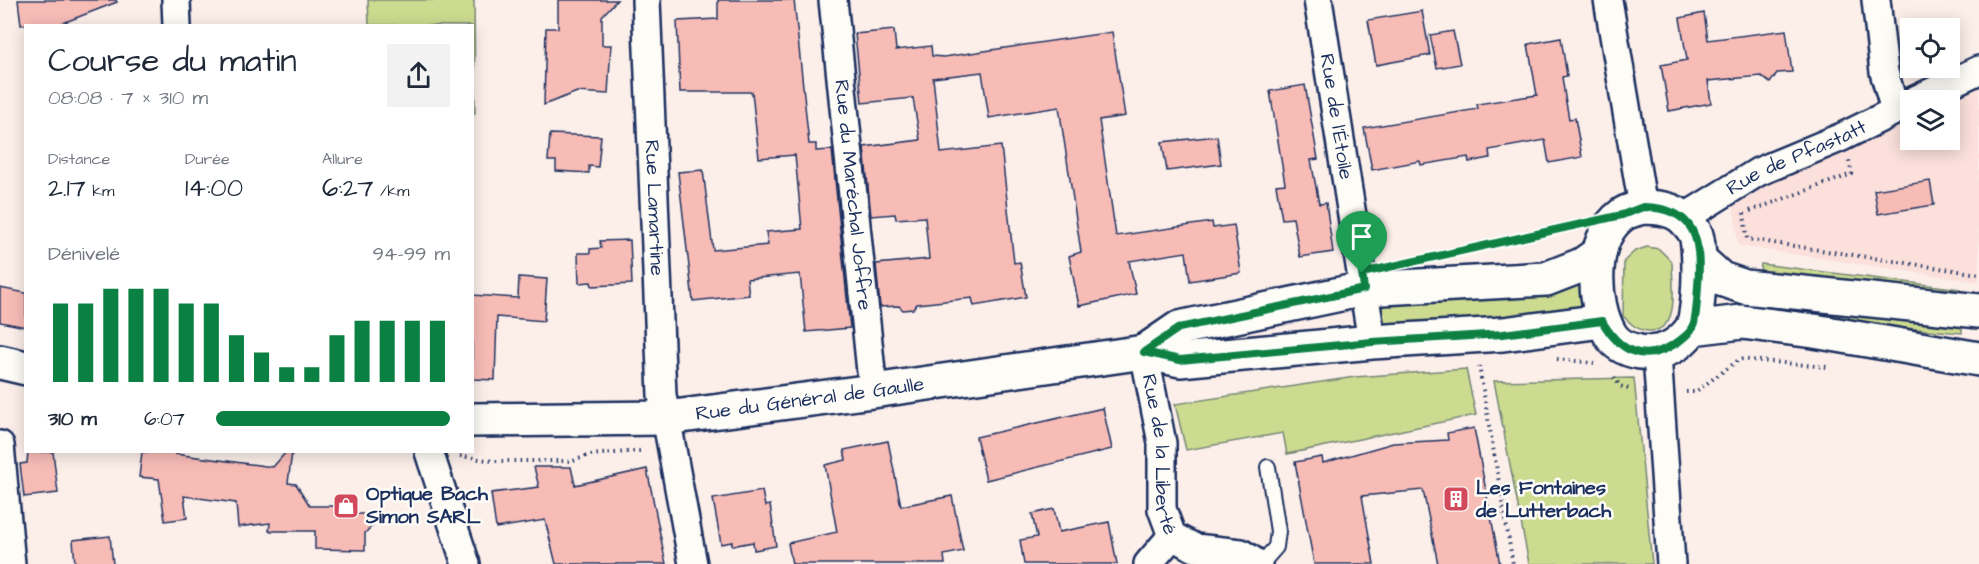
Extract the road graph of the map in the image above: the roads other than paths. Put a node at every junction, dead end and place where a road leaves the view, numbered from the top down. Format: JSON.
{"nodes":[{"id":1,"x":176,"y":0,"type":"edge"},
{"id":2,"x":646,"y":0,"type":"edge"},
{"id":3,"x":833,"y":0,"type":"edge"},
{"id":4,"x":1318,"y":0,"type":"edge"},
{"id":5,"x":1608,"y":0,"type":"edge"},
{"id":6,"x":1876,"y":0,"type":"edge"},
{"id":7,"x":177,"y":24,"type":"edge"},
{"id":8,"x":1979,"y":70,"type":"edge"},
{"id":9,"x":1937,"y":90,"type":"edge"},
{"id":10,"x":1900,"y":94,"type":"edge"},
{"id":11,"x":1900,"y":108,"type":"edge"},
{"id":12,"x":1632,"y":211,"type":"junction"},
{"id":13,"x":1684,"y":218,"type":"junction"},
{"id":14,"x":1599,"y":253,"type":"junction"},
{"id":15,"x":1700,"y":260,"type":"junction"},
{"id":16,"x":1364,"y":289,"type":"junction"},
{"id":17,"x":1979,"y":311,"type":"edge"},
{"id":18,"x":1602,"y":321,"type":"junction"},
{"id":19,"x":1692,"y":328,"type":"junction"},
{"id":20,"x":1372,"y":342,"type":"junction"},
{"id":21,"x":1144,"y":352,"type":"junction"},
{"id":22,"x":1657,"y":354,"type":"junction"},
{"id":23,"x":1979,"y":359,"type":"edge"},
{"id":24,"x":0,"y":363,"type":"edge"},
{"id":25,"x":24,"y":368,"type":"edge"},
{"id":26,"x":873,"y":391,"type":"junction"},
{"id":27,"x":666,"y":418,"type":"junction"},
{"id":28,"x":474,"y":420,"type":"edge"},
{"id":29,"x":0,"y":445,"type":"edge"},
{"id":30,"x":441,"y":453,"type":"edge"},
{"id":31,"x":1268,"y":468,"type":"dead end"},
{"id":32,"x":1172,"y":536,"type":"junction"},
{"id":33,"x":11,"y":564,"type":"edge"},
{"id":34,"x":466,"y":564,"type":"edge"},
{"id":35,"x":693,"y":564,"type":"edge"},
{"id":36,"x":1148,"y":564,"type":"edge"},
{"id":37,"x":1260,"y":564,"type":"edge"},
{"id":38,"x":1671,"y":564,"type":"edge"}],
"edges":[{"from":1,"to":7,"type":"street"},
{"from":2,"to":27,"type":"street","name":"Rue Lamartine"},
{"from":3,"to":26,"type":"street","name":"Rue du Maréchal Joffre"},
{"from":4,"to":16,"type":"street","name":"Rue de l'Étoile"},
{"from":5,"to":12,"type":"street"},
{"from":6,"to":10,"type":"street"},
{"from":8,"to":9,"type":"street","name":"Rue de Pfastatt"},
{"from":11,"to":13,"type":"street","name":"Rue de Pfastatt"},
{"from":12,"to":13,"type":"main road"},
{"from":12,"to":14,"type":"main road"},
{"from":13,"to":15,"type":"main road"},
{"from":14,"to":16,"type":"main road","name":"Rue du Général de Gaulle"},
{"from":14,"to":18,"type":"main road"},
{"from":15,"to":17,"type":"main road"},
{"from":15,"to":19,"type":"main road"},
{"from":16,"to":20,"type":"street","name":"Rue de l'Étoile"},
{"from":16,"to":21,"type":"main road","name":"Rue du Général de Gaulle"},
{"from":18,"to":20,"type":"main road","name":"Rue du Général de Gaulle"},
{"from":18,"to":22,"type":"main road"},
{"from":19,"to":22,"type":"main road"},
{"from":19,"to":23,"type":"main road"},
{"from":20,"to":21,"type":"main road","name":"Rue du Général de Gaulle"},
{"from":21,"to":26,"type":"main road","name":"Rue du Général de Gaulle"},
{"from":21,"to":32,"type":"street","name":"Rue de la Liberté"},
{"from":22,"to":38,"type":"street"},
{"from":24,"to":25,"type":"main road"},
{"from":26,"to":27,"type":"main road","name":"Rue du Général de Gaulle"},
{"from":27,"to":28,"type":"main road","name":"Rue du Général de Gaulle"},
{"from":27,"to":35,"type":"street","name":"Rue Lamartine"},
{"from":29,"to":33,"type":"street"},
{"from":30,"to":34,"type":"street"},
{"from":31,"to":37,"type":"lane"},
{"from":32,"to":36,"type":"street"},
{"from":32,"to":37,"type":"street","name":"Rue de la Liberté"}]}
